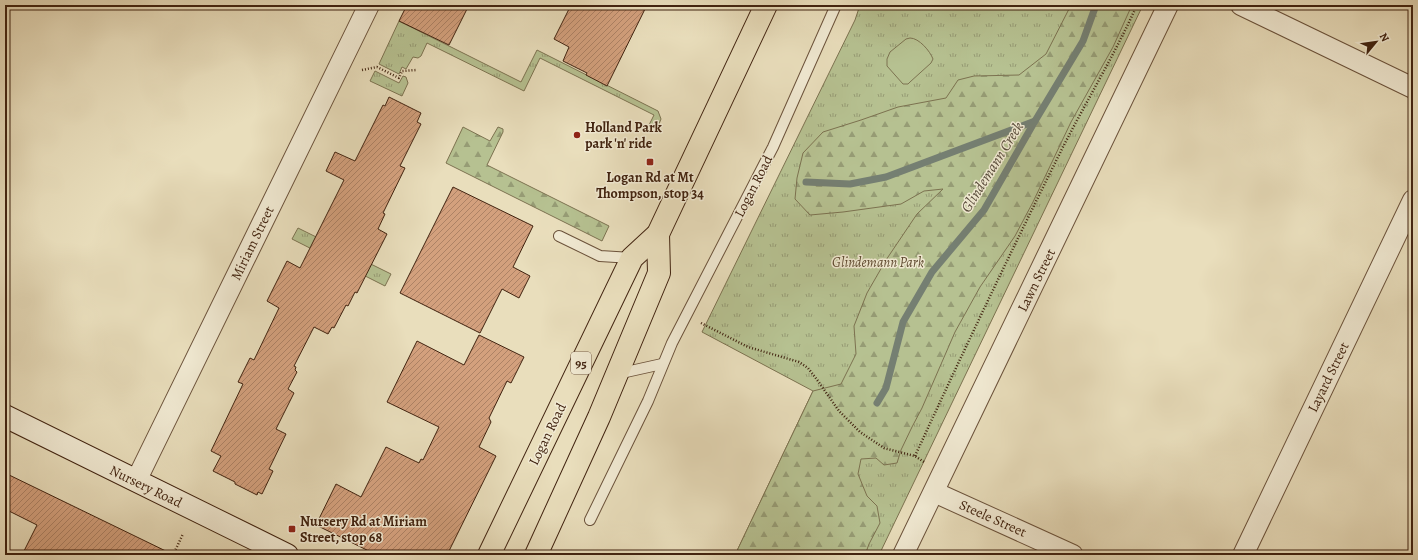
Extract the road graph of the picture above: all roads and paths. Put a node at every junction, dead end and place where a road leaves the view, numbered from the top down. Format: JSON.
{"nodes":[{"id":1,"x":368,"y":5,"type":"edge"},
{"id":2,"x":766,"y":5,"type":"edge"},
{"id":3,"x":836,"y":5,"type":"edge"},
{"id":4,"x":1137,"y":5,"type":"edge"},
{"id":5,"x":1168,"y":5,"type":"edge"},
{"id":6,"x":1241,"y":5,"type":"edge"},
{"id":7,"x":377,"y":67,"type":"dead end"},
{"id":8,"x":417,"y":70,"type":"dead end"},
{"id":9,"x":1413,"y":88,"type":"edge"},
{"id":10,"x":1413,"y":200,"type":"edge"},
{"id":11,"x":658,"y":234,"type":"junction"},
{"id":12,"x":559,"y":236,"type":"dead end"},
{"id":13,"x":632,"y":258,"type":"junction"},
{"id":14,"x":686,"y":315,"type":"junction"},
{"id":15,"x":662,"y":364,"type":"junction"},
{"id":16,"x":616,"y":374,"type":"junction"},
{"id":17,"x":5,"y":416,"type":"edge"},
{"id":18,"x":915,"y":456,"type":"junction"},
{"id":19,"x":944,"y":473,"type":"junction"},
{"id":20,"x":136,"y":481,"type":"junction"},
{"id":21,"x":934,"y":492,"type":"junction"},
{"id":22,"x":590,"y":520,"type":"dead end"},
{"id":23,"x":183,"y":534,"type":"dead end"},
{"id":24,"x":262,"y":549,"type":"edge"},
{"id":25,"x":537,"y":554,"type":"edge"},
{"id":26,"x":173,"y":555,"type":"edge"},
{"id":27,"x":288,"y":555,"type":"edge"},
{"id":28,"x":489,"y":555,"type":"edge"},
{"id":29,"x":903,"y":555,"type":"edge"},
{"id":30,"x":1073,"y":555,"type":"edge"},
{"id":31,"x":1243,"y":555,"type":"edge"}],
"edges":[{"from":1,"to":20,"type":"street","name":"Miriam Street"},
{"from":2,"to":11,"type":"main road","name":"Logan Road","number":"95"},
{"from":3,"to":14,"type":"lane","name":"Logan Road"},
{"from":4,"to":18,"type":"path"},
{"from":5,"to":19,"type":"street","name":"Lawn Street"},
{"from":6,"to":9,"type":"street"},
{"from":7,"to":8,"type":"path"},
{"from":10,"to":31,"type":"street","name":"Layard Street"},
{"from":11,"to":13,"type":"main road","name":"Logan Road","number":"95"},
{"from":11,"to":16,"type":"main road","name":"Logan Road","number":"95"},
{"from":12,"to":13,"type":"lane"},
{"from":13,"to":28,"type":"main road","name":"Logan Road","number":"95"},
{"from":14,"to":15,"type":"lane","name":"Logan Road"},
{"from":14,"to":18,"type":"path"},
{"from":15,"to":16,"type":"lane"},
{"from":15,"to":22,"type":"lane","name":"Logan Road"},
{"from":16,"to":25,"type":"main road","name":"Logan Road","number":"95"},
{"from":17,"to":20,"type":"main road","name":"Nursery Road"},
{"from":18,"to":19,"type":"path"},
{"from":19,"to":21,"type":"street","name":"Lawn Street"},
{"from":20,"to":24,"type":"main road","name":"Nursery Road"},
{"from":21,"to":29,"type":"street","name":"Lawn Street"},
{"from":21,"to":30,"type":"street","name":"Steele Street"},
{"from":23,"to":26,"type":"path"},
{"from":24,"to":27,"type":"main road","name":"Nursery Road"}]}
